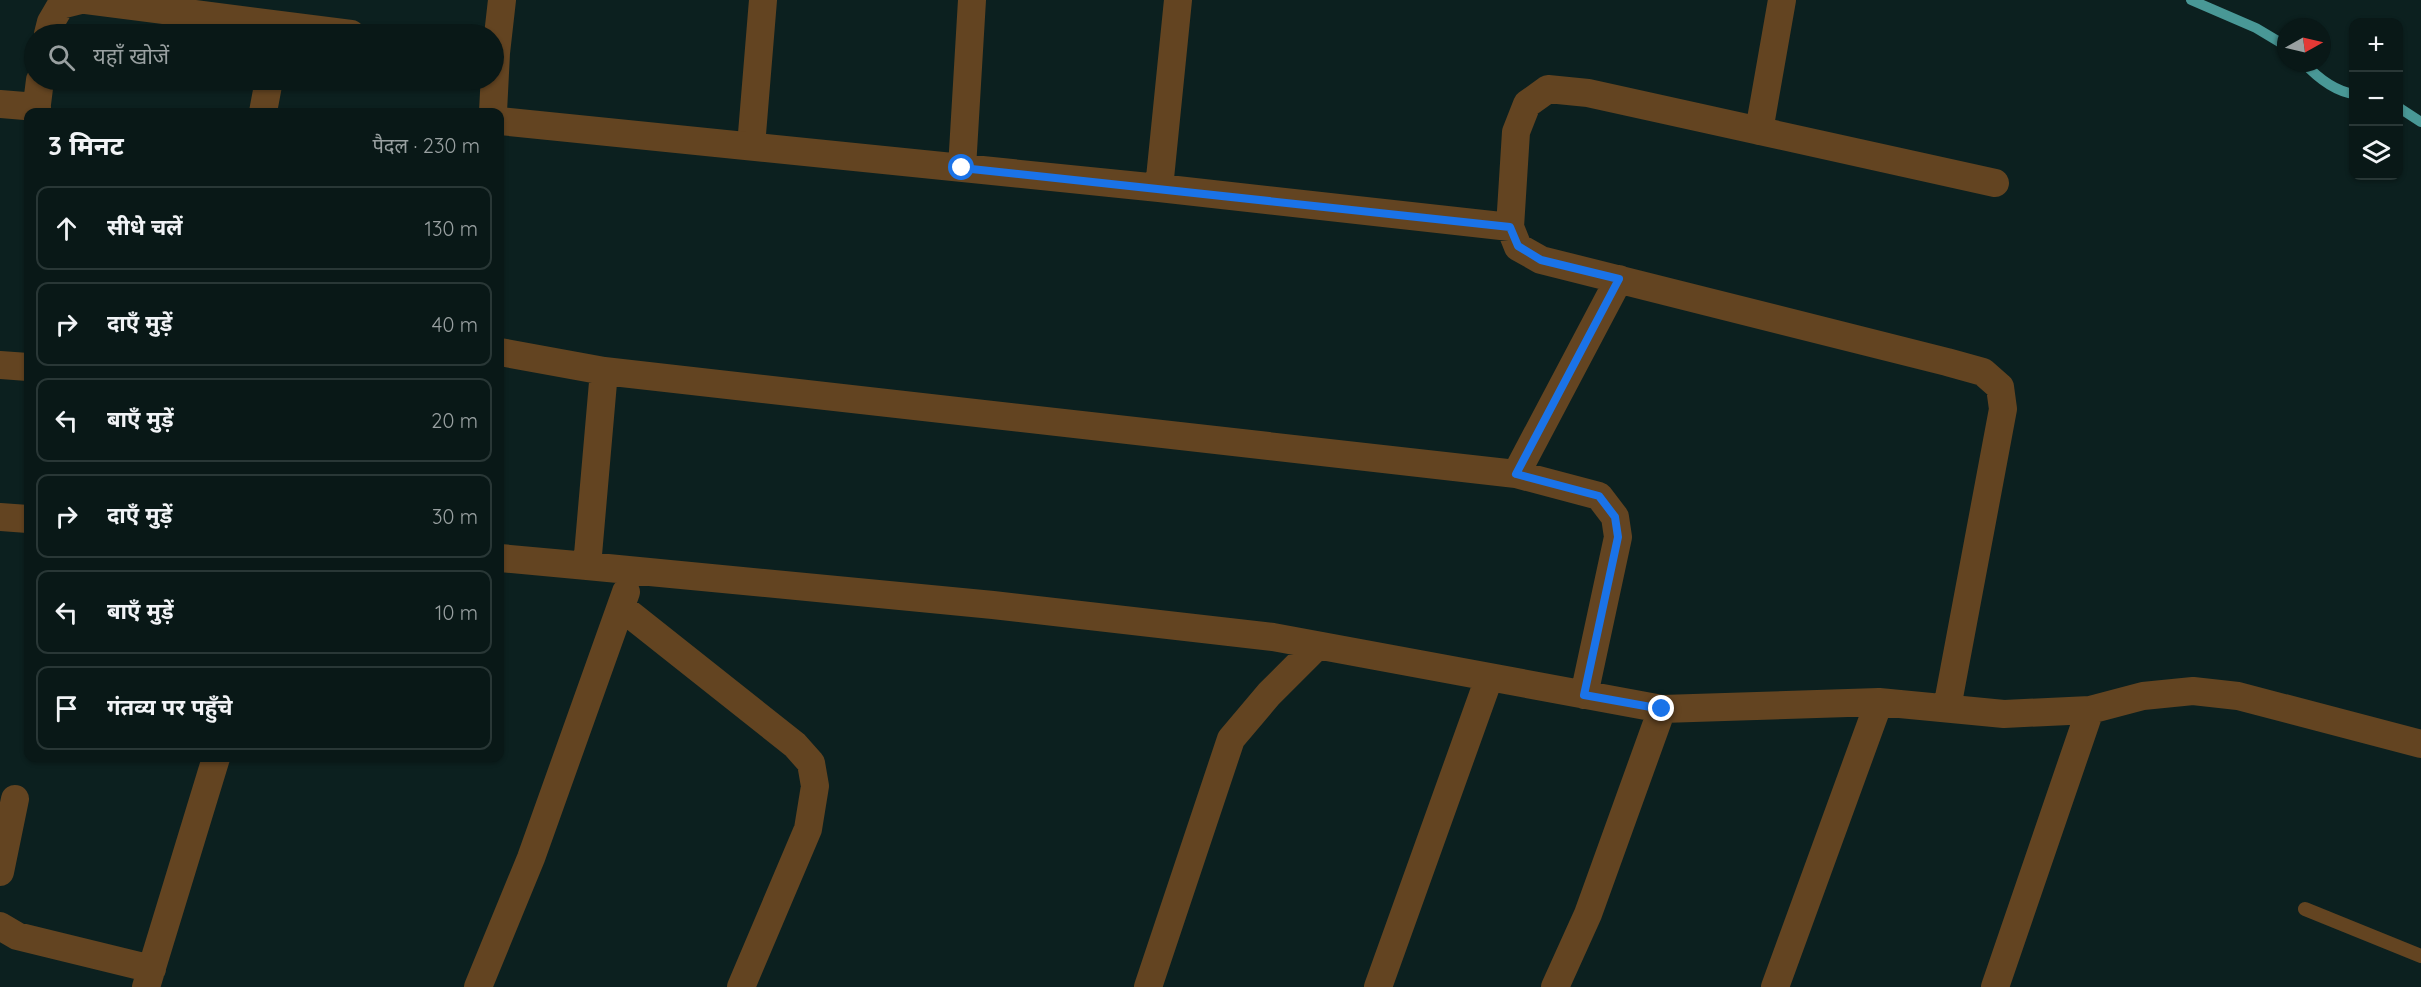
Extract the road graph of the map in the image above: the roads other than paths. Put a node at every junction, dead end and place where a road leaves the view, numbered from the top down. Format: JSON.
{"nodes":[{"id":1,"x":81,"y":0,"type":"edge"},
{"id":2,"x":86,"y":0,"type":"edge"},
{"id":3,"x":502,"y":0,"type":"edge"},
{"id":4,"x":763,"y":0,"type":"edge"},
{"id":5,"x":972,"y":0,"type":"edge"},
{"id":6,"x":1178,"y":0,"type":"edge"},
{"id":7,"x":1782,"y":0,"type":"edge"},
{"id":8,"x":50,"y":24,"type":"edge"},
{"id":9,"x":240,"y":24,"type":"edge"},
{"id":10,"x":499,"y":24,"type":"edge"},
{"id":11,"x":267,"y":90,"type":"edge"},
{"id":12,"x":494,"y":90,"type":"edge"},
{"id":13,"x":38,"y":100,"type":"edge"},
{"id":14,"x":0,"y":104,"type":"edge"},
{"id":15,"x":264,"y":108,"type":"edge"},
{"id":16,"x":493,"y":108,"type":"edge"},
{"id":17,"x":504,"y":121,"type":"edge"},
{"id":18,"x":1760,"y":131,"type":"junction"},
{"id":19,"x":751,"y":146,"type":"junction"},
{"id":20,"x":962,"y":168,"type":"junction"},
{"id":21,"x":1995,"y":183,"type":"dead end"},
{"id":22,"x":1159,"y":188,"type":"junction"},
{"id":23,"x":1510,"y":227,"type":"junction"},
{"id":24,"x":1619,"y":279,"type":"junction"},
{"id":25,"x":504,"y":353,"type":"edge"},
{"id":26,"x":0,"y":365,"type":"edge"},
{"id":27,"x":24,"y":367,"type":"edge"},
{"id":28,"x":604,"y":371,"type":"junction"},
{"id":29,"x":1516,"y":474,"type":"junction"},
{"id":30,"x":0,"y":517,"type":"edge"},
{"id":31,"x":24,"y":519,"type":"edge"},
{"id":32,"x":504,"y":558,"type":"edge"},
{"id":33,"x":587,"y":566,"type":"junction"},
{"id":34,"x":633,"y":570,"type":"junction"},
{"id":35,"x":621,"y":607,"type":"junction"},
{"id":36,"x":1317,"y":646,"type":"junction"},
{"id":37,"x":1489,"y":678,"type":"junction"},
{"id":38,"x":1584,"y":695,"type":"junction"},
{"id":39,"x":1879,"y":702,"type":"junction"},
{"id":40,"x":1947,"y":708,"type":"junction"},
{"id":41,"x":1662,"y":709,"type":"junction"},
{"id":42,"x":2090,"y":710,"type":"junction"},
{"id":43,"x":2421,"y":744,"type":"edge"},
{"id":44,"x":215,"y":762,"type":"edge"},
{"id":45,"x":15,"y":799,"type":"dead end"},
{"id":46,"x":0,"y":872,"type":"edge"},
{"id":47,"x":2305,"y":909,"type":"dead end"},
{"id":48,"x":0,"y":926,"type":"edge"},
{"id":49,"x":2421,"y":956,"type":"edge"},
{"id":50,"x":149,"y":978,"type":"edge"},
{"id":51,"x":478,"y":987,"type":"edge"},
{"id":52,"x":741,"y":987,"type":"edge"},
{"id":53,"x":1148,"y":987,"type":"edge"},
{"id":54,"x":1378,"y":987,"type":"edge"},
{"id":55,"x":1555,"y":987,"type":"edge"},
{"id":56,"x":1775,"y":987,"type":"edge"},
{"id":57,"x":1995,"y":987,"type":"edge"}],
"edges":[{"from":1,"to":8,"type":"street"},
{"from":2,"to":9,"type":"street"},
{"from":3,"to":10,"type":"street"},
{"from":4,"to":19,"type":"street"},
{"from":5,"to":20,"type":"street"},
{"from":6,"to":22,"type":"street"},
{"from":7,"to":18,"type":"street"},
{"from":11,"to":15,"type":"street"},
{"from":12,"to":16,"type":"street"},
{"from":13,"to":14,"type":"street"},
{"from":17,"to":19,"type":"street"},
{"from":18,"to":21,"type":"street"},
{"from":18,"to":23,"type":"street"},
{"from":19,"to":20,"type":"street"},
{"from":20,"to":22,"type":"street"},
{"from":22,"to":23,"type":"street"},
{"from":23,"to":24,"type":"street"},
{"from":24,"to":29,"type":"street"},
{"from":24,"to":40,"type":"street"},
{"from":25,"to":28,"type":"street"},
{"from":26,"to":27,"type":"street"},
{"from":28,"to":29,"type":"street"},
{"from":28,"to":33,"type":"street"},
{"from":29,"to":38,"type":"street"},
{"from":30,"to":31,"type":"street"},
{"from":32,"to":33,"type":"street"},
{"from":33,"to":34,"type":"street"},
{"from":34,"to":35,"type":"street"},
{"from":34,"to":36,"type":"street"},
{"from":35,"to":51,"type":"street"},
{"from":35,"to":52,"type":"street"},
{"from":36,"to":37,"type":"street"},
{"from":36,"to":53,"type":"street"},
{"from":37,"to":38,"type":"street"},
{"from":37,"to":54,"type":"street"},
{"from":38,"to":41,"type":"street"},
{"from":39,"to":40,"type":"street"},
{"from":39,"to":41,"type":"street"},
{"from":39,"to":56,"type":"street"},
{"from":40,"to":42,"type":"street"},
{"from":41,"to":55,"type":"street"},
{"from":42,"to":43,"type":"street"},
{"from":42,"to":57,"type":"street"},
{"from":44,"to":50,"type":"street"},
{"from":45,"to":46,"type":"street"},
{"from":47,"to":49,"type":"lane"},
{"from":48,"to":50,"type":"street"}]}
